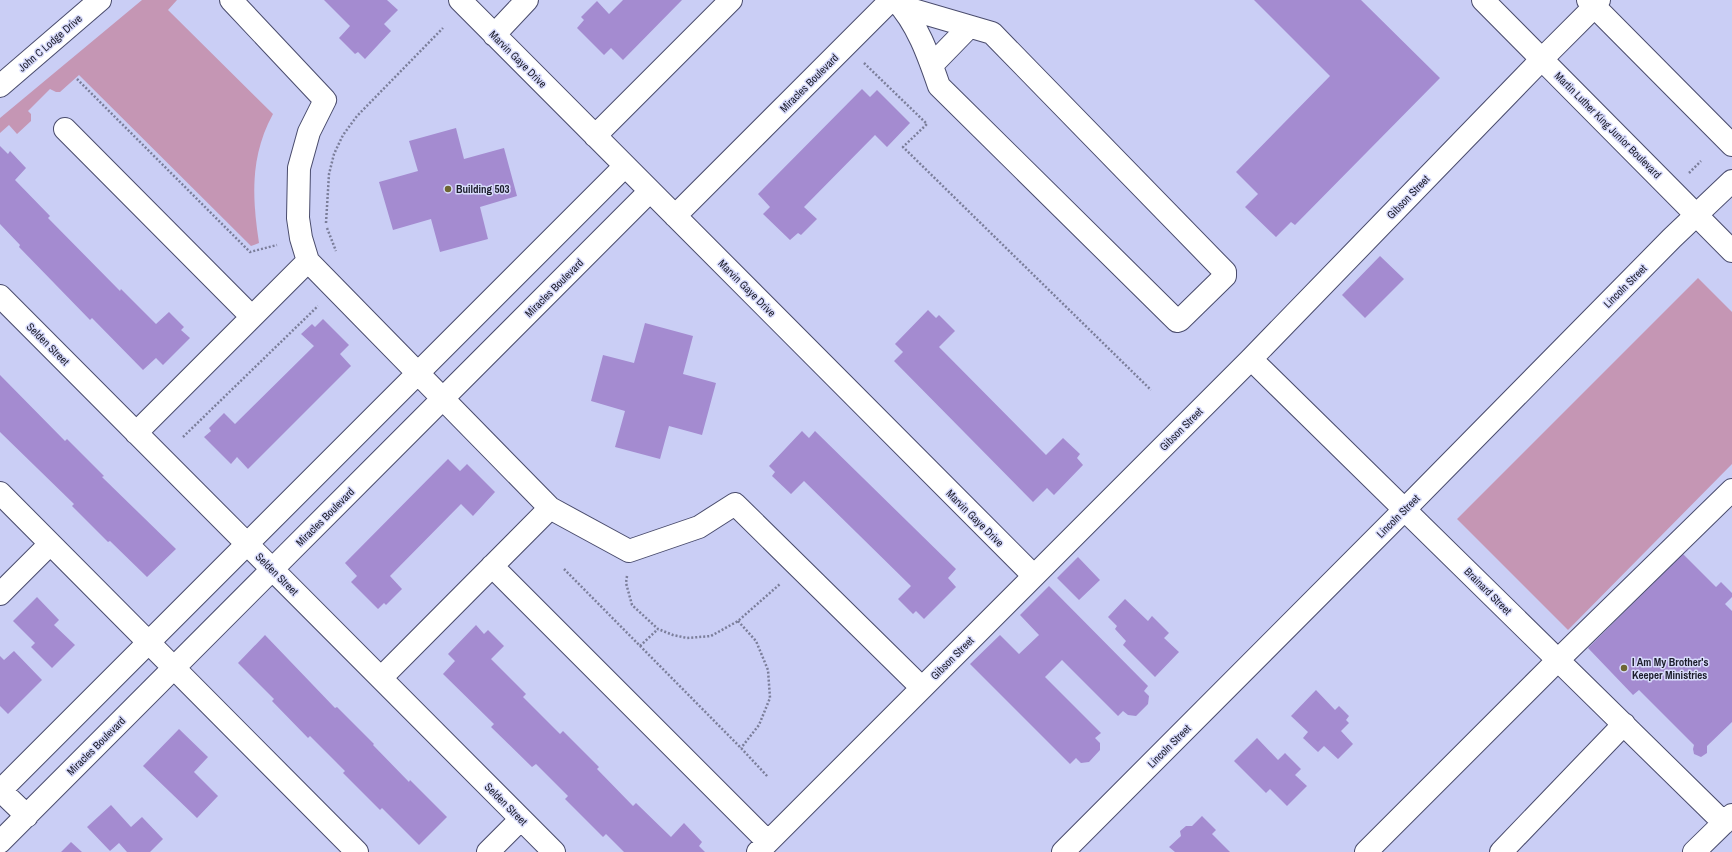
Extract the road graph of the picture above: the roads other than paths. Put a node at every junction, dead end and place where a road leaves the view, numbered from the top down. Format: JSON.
{"nodes":[{"id":1,"x":100,"y":0,"type":"edge"},
{"id":2,"x":231,"y":0,"type":"edge"},
{"id":3,"x":460,"y":0,"type":"edge"},
{"id":4,"x":527,"y":0,"type":"edge"},
{"id":5,"x":731,"y":0,"type":"edge"},
{"id":6,"x":1483,"y":0,"type":"edge"},
{"id":7,"x":896,"y":2,"type":"edge"},
{"id":8,"x":1594,"y":2,"type":"edge"},
{"id":9,"x":969,"y":27,"type":"junction"},
{"id":10,"x":494,"y":34,"type":"junction"},
{"id":11,"x":1542,"y":59,"type":"junction"},
{"id":12,"x":932,"y":65,"type":"junction"},
{"id":13,"x":0,"y":86,"type":"edge"},
{"id":14,"x":65,"y":129,"type":"dead end"},
{"id":15,"x":595,"y":136,"type":"junction"},
{"id":16,"x":1732,"y":145,"type":"edge"},
{"id":17,"x":625,"y":166,"type":"junction"},
{"id":18,"x":1732,"y":181,"type":"edge"},
{"id":19,"x":650,"y":191,"type":"junction"},
{"id":20,"x":1696,"y":215,"type":"junction"},
{"id":21,"x":675,"y":216,"type":"junction"},
{"id":22,"x":1732,"y":251,"type":"edge"},
{"id":23,"x":308,"y":261,"type":"junction"},
{"id":24,"x":0,"y":296,"type":"edge"},
{"id":25,"x":252,"y":317,"type":"junction"},
{"id":26,"x":1251,"y":359,"type":"junction"},
{"id":27,"x":418,"y":374,"type":"junction"},
{"id":28,"x":442,"y":399,"type":"junction"},
{"id":29,"x":136,"y":433,"type":"junction"},
{"id":30,"x":1732,"y":490,"type":"edge"},
{"id":31,"x":0,"y":493,"type":"edge"},
{"id":32,"x":550,"y":508,"type":"junction"},
{"id":33,"x":1405,"y":509,"type":"junction"},
{"id":34,"x":50,"y":544,"type":"junction"},
{"id":35,"x":247,"y":544,"type":"junction"},
{"id":36,"x":492,"y":566,"type":"junction"},
{"id":37,"x":272,"y":570,"type":"junction"},
{"id":38,"x":1034,"y":576,"type":"junction"},
{"id":39,"x":0,"y":594,"type":"edge"},
{"id":40,"x":148,"y":642,"type":"junction"},
{"id":41,"x":1558,"y":660,"type":"junction"},
{"id":42,"x":174,"y":668,"type":"junction"},
{"id":43,"x":380,"y":678,"type":"junction"},
{"id":44,"x":922,"y":688,"type":"junction"},
{"id":45,"x":1624,"y":724,"type":"junction"},
{"id":46,"x":0,"y":790,"type":"edge"},
{"id":47,"x":27,"y":816,"type":"junction"},
{"id":48,"x":521,"y":819,"type":"junction"},
{"id":49,"x":1728,"y":819,"type":"edge"},
{"id":50,"x":0,"y":842,"type":"edge"},
{"id":51,"x":763,"y":847,"type":"edge"},
{"id":52,"x":1372,"y":850,"type":"edge"},
{"id":53,"x":357,"y":852,"type":"edge"},
{"id":54,"x":488,"y":852,"type":"edge"},
{"id":55,"x":554,"y":852,"type":"edge"},
{"id":56,"x":1063,"y":852,"type":"edge"},
{"id":57,"x":1501,"y":852,"type":"edge"},
{"id":58,"x":1694,"y":852,"type":"edge"}],
"edges":[{"from":1,"to":13,"type":"street","name":"John C Lodge Drive"},
{"from":2,"to":23,"type":"street"},
{"from":3,"to":10,"type":"street","name":"Marvin Gaye Drive"},
{"from":4,"to":10,"type":"street"},
{"from":5,"to":15,"type":"street"},
{"from":6,"to":11,"type":"street","name":"Martin Luther King Junior Boulevard"},
{"from":7,"to":9,"type":"street"},
{"from":7,"to":12,"type":"street"},
{"from":7,"to":21,"type":"street","name":"Miracles Boulevard"},
{"from":8,"to":11,"type":"street","name":"Gibson Street"},
{"from":8,"to":16,"type":"street"},
{"from":9,"to":12,"type":"street"},
{"from":9,"to":12,"type":"street"},
{"from":10,"to":15,"type":"street","name":"Marvin Gaye Drive"},
{"from":11,"to":20,"type":"street","name":"Martin Luther King Junior Boulevard"},
{"from":11,"to":26,"type":"street","name":"Gibson Street"},
{"from":14,"to":25,"type":"street"},
{"from":15,"to":17,"type":"street","name":"Marvin Gaye Drive"},
{"from":17,"to":19,"type":"street","name":"Marvin Gaye Drive"},
{"from":17,"to":27,"type":"street"},
{"from":18,"to":20,"type":"street","name":"Lincoln Street"},
{"from":19,"to":21,"type":"street","name":"Marvin Gaye Drive"},
{"from":19,"to":28,"type":"street","name":"Miracles Boulevard"},
{"from":20,"to":22,"type":"street","name":"Martin Luther King Junior Boulevard"},
{"from":20,"to":33,"type":"street","name":"Lincoln Street"},
{"from":21,"to":38,"type":"street","name":"Marvin Gaye Drive"},
{"from":23,"to":25,"type":"street"},
{"from":23,"to":27,"type":"street"},
{"from":24,"to":29,"type":"street","name":"Selden Street"},
{"from":25,"to":29,"type":"street"},
{"from":26,"to":33,"type":"street","name":"Brainard Street"},
{"from":26,"to":38,"type":"street","name":"Gibson Street"},
{"from":27,"to":28,"type":"street"},
{"from":27,"to":35,"type":"street"},
{"from":28,"to":32,"type":"street"},
{"from":28,"to":37,"type":"street","name":"Miracles Boulevard"},
{"from":29,"to":35,"type":"street","name":"Selden Street"},
{"from":30,"to":41,"type":"street"},
{"from":31,"to":34,"type":"street"},
{"from":32,"to":36,"type":"street"},
{"from":32,"to":44,"type":"street"},
{"from":33,"to":41,"type":"street","name":"Brainard Street"},
{"from":33,"to":56,"type":"street","name":"Lincoln Street"},
{"from":34,"to":39,"type":"street"},
{"from":34,"to":40,"type":"street"},
{"from":35,"to":37,"type":"street","name":"Selden Street"},
{"from":35,"to":40,"type":"street"},
{"from":36,"to":43,"type":"street"},
{"from":36,"to":51,"type":"street"},
{"from":37,"to":42,"type":"street","name":"Miracles Boulevard"},
{"from":37,"to":43,"type":"street","name":"Selden Street"},
{"from":38,"to":44,"type":"street","name":"Gibson Street"},
{"from":40,"to":42,"type":"street"},
{"from":40,"to":46,"type":"street"},
{"from":41,"to":45,"type":"street","name":"Brainard Street"},
{"from":41,"to":52,"type":"street"},
{"from":42,"to":47,"type":"street","name":"Miracles Boulevard"},
{"from":42,"to":53,"type":"street"},
{"from":43,"to":48,"type":"street","name":"Selden Street"},
{"from":44,"to":51,"type":"street","name":"Gibson Street"},
{"from":45,"to":49,"type":"street","name":"Brainard Street"},
{"from":45,"to":57,"type":"street"},
{"from":46,"to":47,"type":"street"},
{"from":47,"to":50,"type":"street","name":"Miracles Boulevard"},
{"from":48,"to":54,"type":"street"},
{"from":48,"to":55,"type":"street","name":"Selden Street"},
{"from":49,"to":58,"type":"street"}]}
